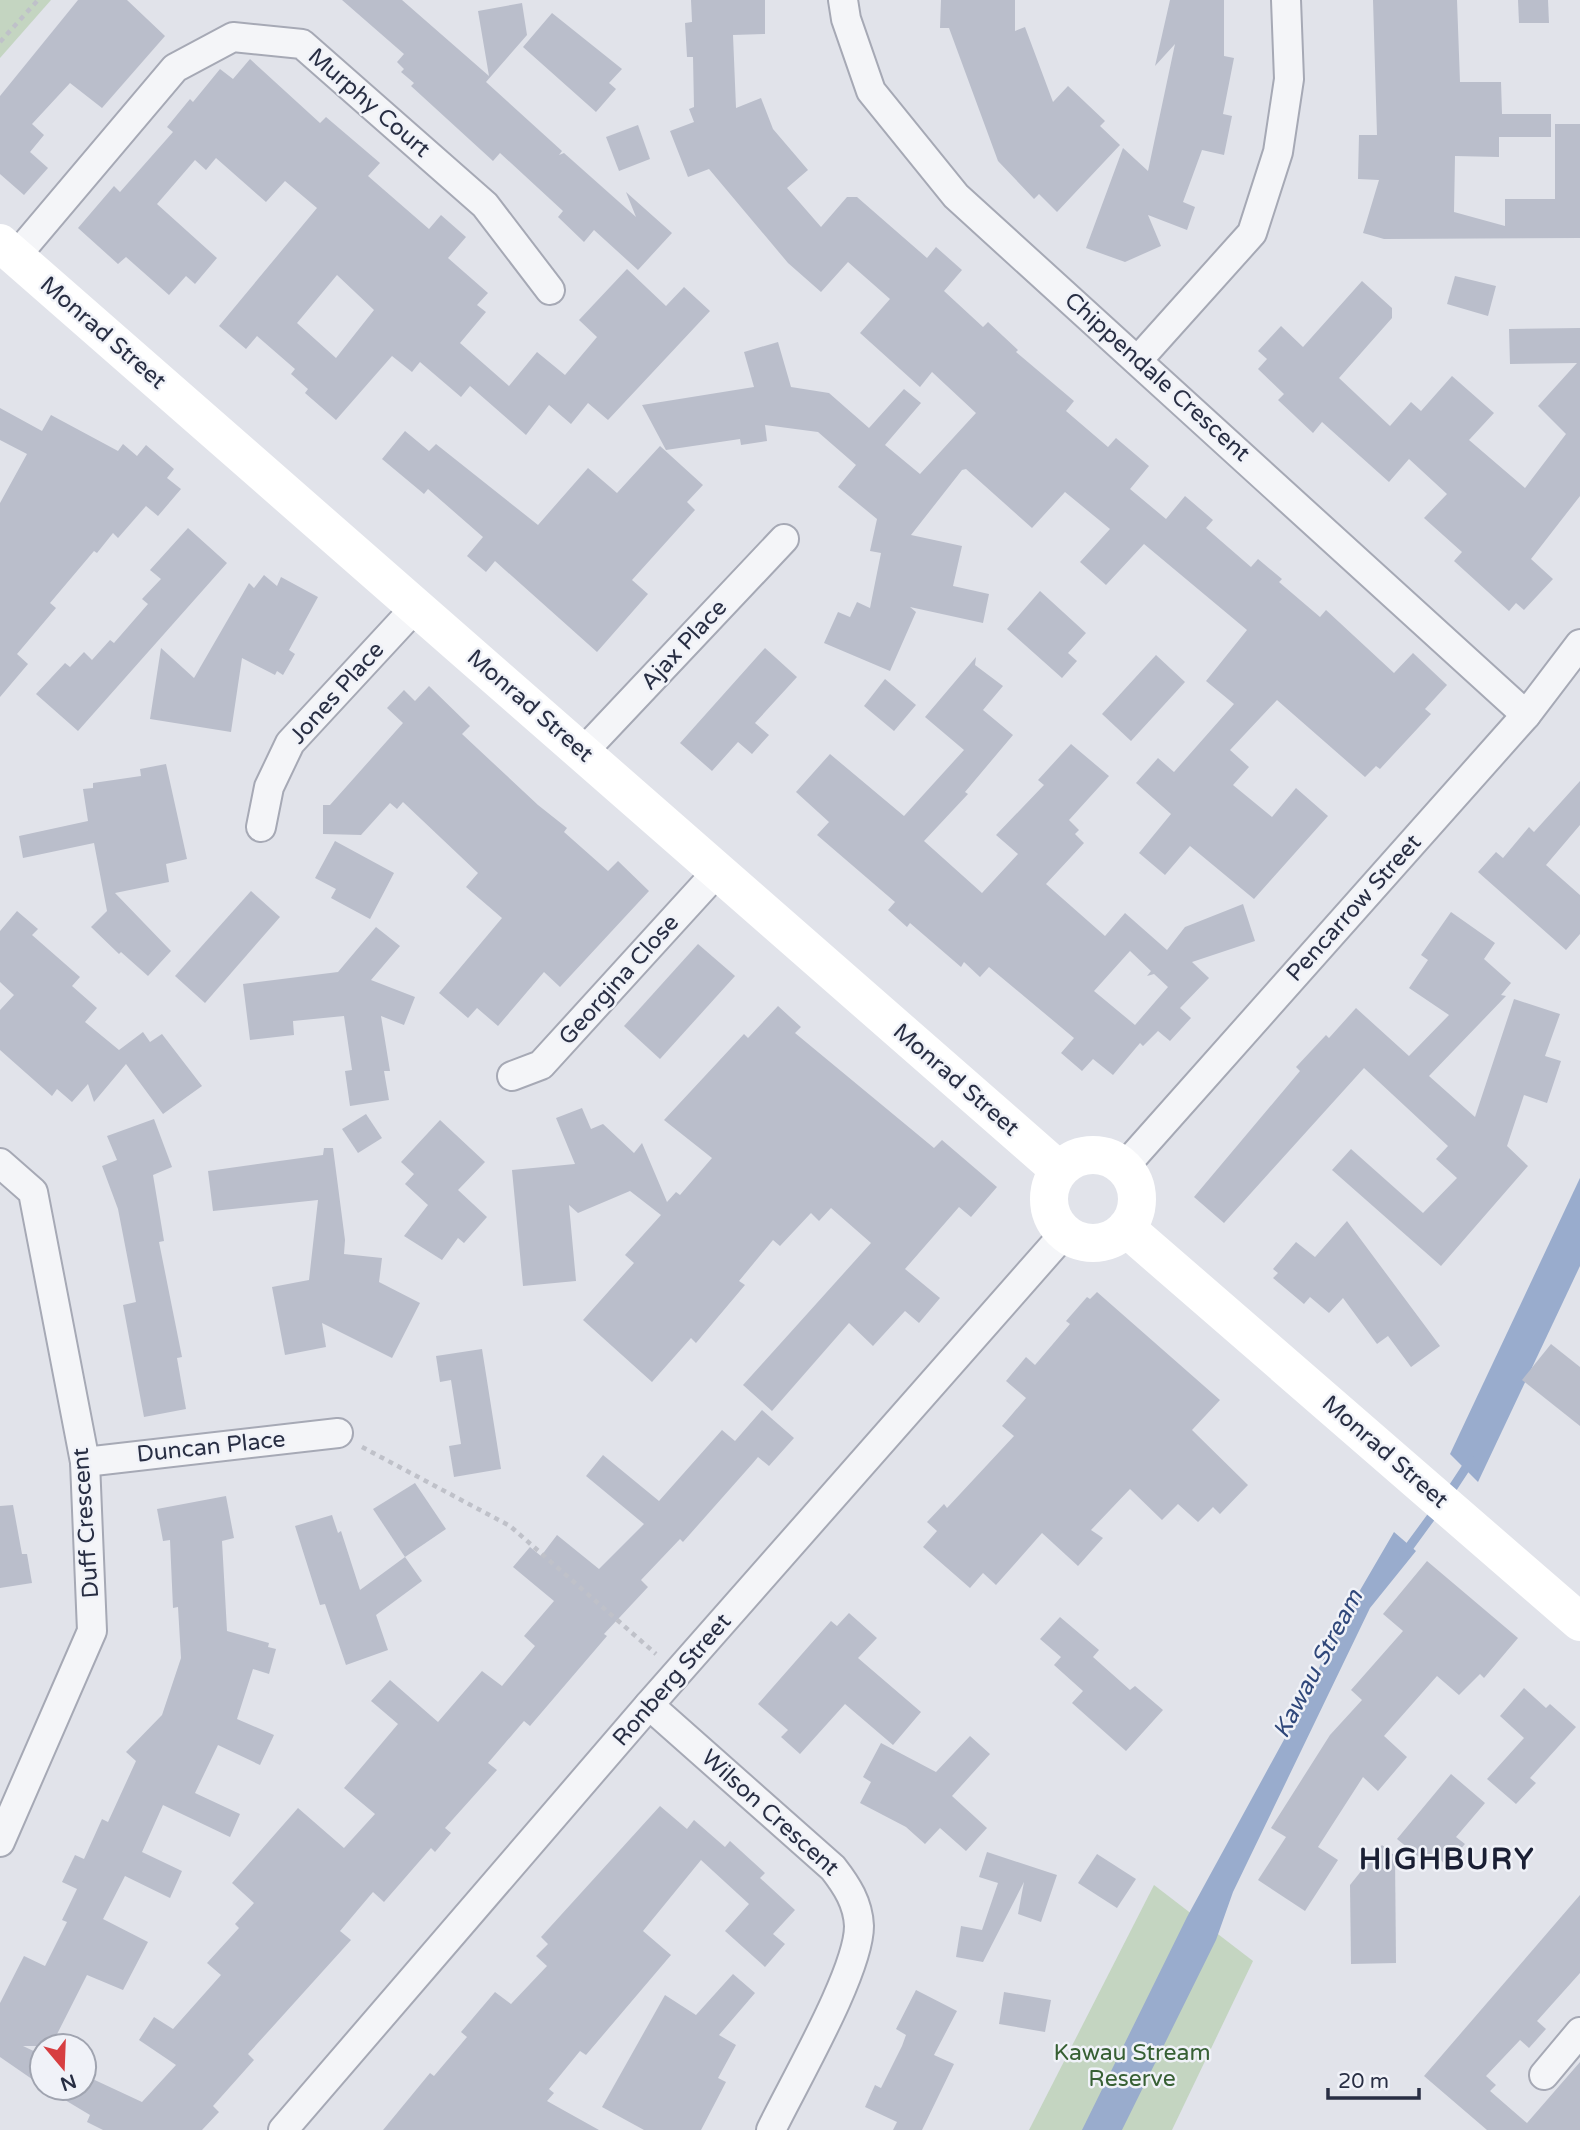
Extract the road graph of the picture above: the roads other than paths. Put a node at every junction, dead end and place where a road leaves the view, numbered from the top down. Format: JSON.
{"nodes":[{"id":1,"x":843,"y":0,"type":"edge"},
{"id":2,"x":1286,"y":0,"type":"edge"},
{"id":3,"x":8,"y":250,"type":"edge"},
{"id":4,"x":550,"y":290,"type":"dead end"},
{"id":5,"x":1138,"y":360,"type":"junction"},
{"id":6,"x":784,"y":539,"type":"dead end"},
{"id":7,"x":415,"y":608,"type":"junction"},
{"id":8,"x":1580,"y":644,"type":"edge"},
{"id":9,"x":1526,"y":715,"type":"junction"},
{"id":10,"x":583,"y":752,"type":"junction"},
{"id":11,"x":261,"y":827,"type":"dead end"},
{"id":12,"x":717,"y":872,"type":"junction"},
{"id":13,"x":512,"y":1076,"type":"dead end"},
{"id":14,"x":0,"y":1163,"type":"edge"},
{"id":15,"x":1124,"y":1167,"type":"junction"},
{"id":16,"x":1059,"y":1170,"type":"junction"},
{"id":17,"x":1126,"y":1228,"type":"junction"},
{"id":18,"x":1064,"y":1234,"type":"junction"},
{"id":19,"x":338,"y":1433,"type":"road end"},
{"id":20,"x":85,"y":1462,"type":"junction"},
{"id":21,"x":1580,"y":1622,"type":"edge"},
{"id":22,"x":649,"y":1705,"type":"junction"},
{"id":23,"x":0,"y":1842,"type":"edge"},
{"id":24,"x":1580,"y":2032,"type":"edge"},
{"id":25,"x":1544,"y":2075,"type":"dead end"},
{"id":26,"x":283,"y":2130,"type":"edge"},
{"id":27,"x":771,"y":2130,"type":"edge"}],
"edges":[{"from":1,"to":5,"type":"street","name":"Chippendale Crescent"},
{"from":2,"to":5,"type":"street"},
{"from":3,"to":4,"type":"street","name":"Murphy Court"},
{"from":3,"to":7,"type":"street","name":"Monrad Street"},
{"from":5,"to":9,"type":"street","name":"Chippendale Crescent"},
{"from":6,"to":10,"type":"street","name":"Ajax Place"},
{"from":7,"to":10,"type":"street","name":"Monrad Street"},
{"from":7,"to":11,"type":"street","name":"Jones Place"},
{"from":8,"to":9,"type":"street","name":"Pencarrow Street"},
{"from":9,"to":15,"type":"street","name":"Pencarrow Street"},
{"from":10,"to":12,"type":"street","name":"Monrad Street"},
{"from":12,"to":13,"type":"street","name":"Georgina Close"},
{"from":12,"to":16,"type":"street","name":"Monrad Street"},
{"from":14,"to":20,"type":"street","name":"Duff Crescent"},
{"from":15,"to":16,"type":"street"},
{"from":15,"to":17,"type":"street"},
{"from":16,"to":18,"type":"street"},
{"from":17,"to":18,"type":"street"},
{"from":17,"to":21,"type":"street","name":"Monrad Street"},
{"from":18,"to":22,"type":"street","name":"Ronberg Street"},
{"from":19,"to":20,"type":"street","name":"Duncan Place"},
{"from":20,"to":23,"type":"street","name":"Duff Crescent"},
{"from":22,"to":26,"type":"street","name":"Ronberg Street"},
{"from":22,"to":27,"type":"street","name":"Wilson Crescent"},
{"from":24,"to":25,"type":"street"}]}
